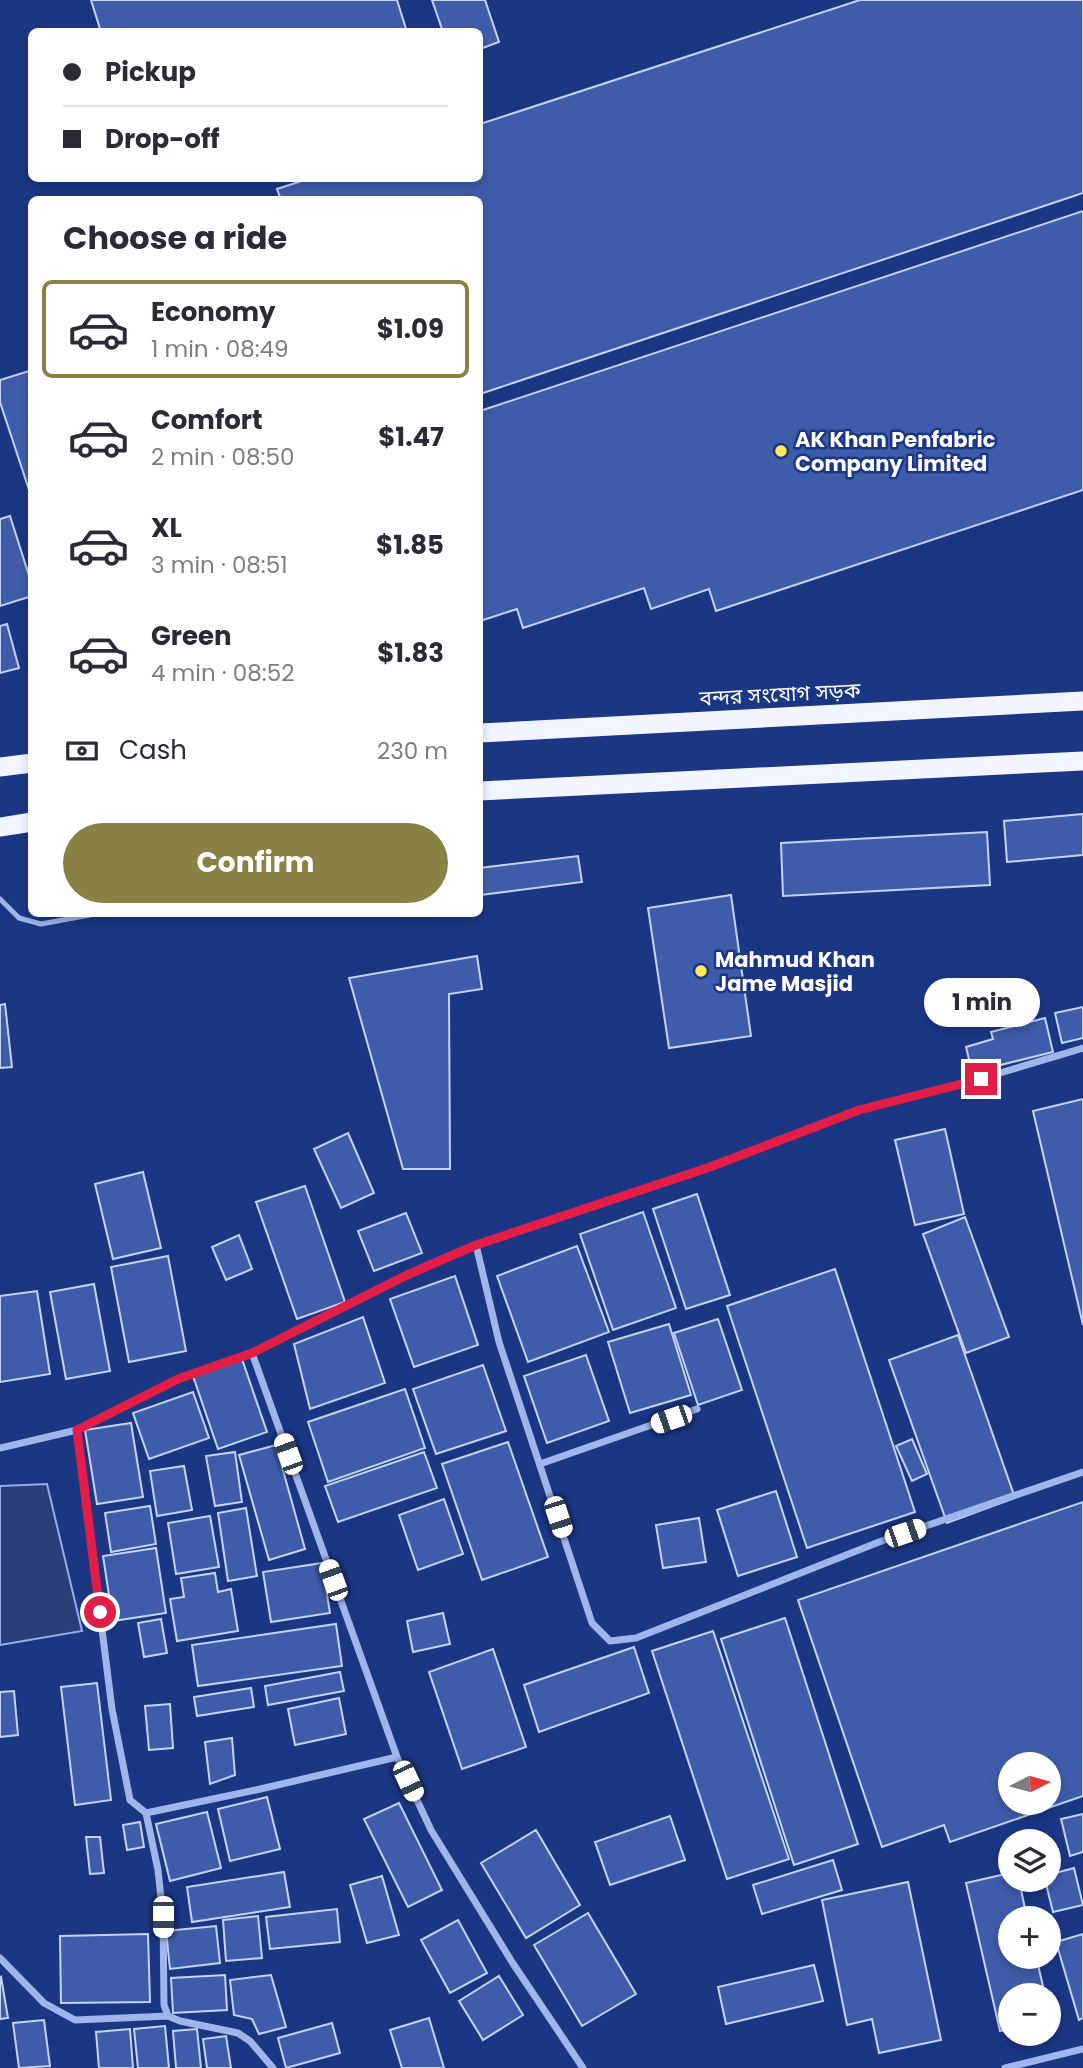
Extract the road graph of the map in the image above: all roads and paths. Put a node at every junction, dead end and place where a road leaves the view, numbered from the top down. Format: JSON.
{"nodes":[{"id":1,"x":1083,"y":701,"type":"edge"},
{"id":2,"x":483,"y":733,"type":"edge"},
{"id":3,"x":1083,"y":761,"type":"edge"},
{"id":4,"x":28,"y":764,"type":"edge"},
{"id":5,"x":0,"y":767,"type":"edge"},
{"id":6,"x":483,"y":790,"type":"edge"},
{"id":7,"x":28,"y":823,"type":"edge"},
{"id":8,"x":0,"y":827,"type":"edge"},
{"id":9,"x":0,"y":899,"type":"edge"},
{"id":10,"x":79,"y":917,"type":"edge"},
{"id":11,"x":1083,"y":1048,"type":"edge"},
{"id":12,"x":476,"y":1245,"type":"junction"},
{"id":13,"x":252,"y":1353,"type":"junction"},
{"id":14,"x":697,"y":1409,"type":"dead end"},
{"id":15,"x":77,"y":1430,"type":"junction"},
{"id":16,"x":0,"y":1448,"type":"edge"},
{"id":17,"x":540,"y":1464,"type":"junction"},
{"id":18,"x":1083,"y":1472,"type":"edge"},
{"id":19,"x":397,"y":1757,"type":"junction"},
{"id":20,"x":146,"y":1813,"type":"junction"},
{"id":21,"x":0,"y":1958,"type":"edge"},
{"id":22,"x":168,"y":2015,"type":"junction"},
{"id":23,"x":1083,"y":2049,"type":"edge"},
{"id":24,"x":273,"y":2068,"type":"edge"},
{"id":25,"x":583,"y":2068,"type":"edge"},
{"id":26,"x":1005,"y":2068,"type":"edge"}],
"edges":[{"from":1,"to":2,"type":"highway","name":"বন্দর সংযোগ সড়ক"},
{"from":3,"to":6,"type":"highway"},
{"from":4,"to":5,"type":"highway"},
{"from":7,"to":8,"type":"highway"},
{"from":9,"to":10,"type":"lane"},
{"from":11,"to":12,"type":"street"},
{"from":12,"to":13,"type":"street"},
{"from":12,"to":17,"type":"street"},
{"from":13,"to":15,"type":"street"},
{"from":13,"to":19,"type":"street"},
{"from":14,"to":17,"type":"street"},
{"from":15,"to":16,"type":"street"},
{"from":15,"to":20,"type":"street"},
{"from":17,"to":18,"type":"street"},
{"from":19,"to":20,"type":"street"},
{"from":19,"to":25,"type":"street"},
{"from":20,"to":22,"type":"street"},
{"from":21,"to":22,"type":"street"},
{"from":22,"to":24,"type":"street"},
{"from":23,"to":26,"type":"street"}]}
